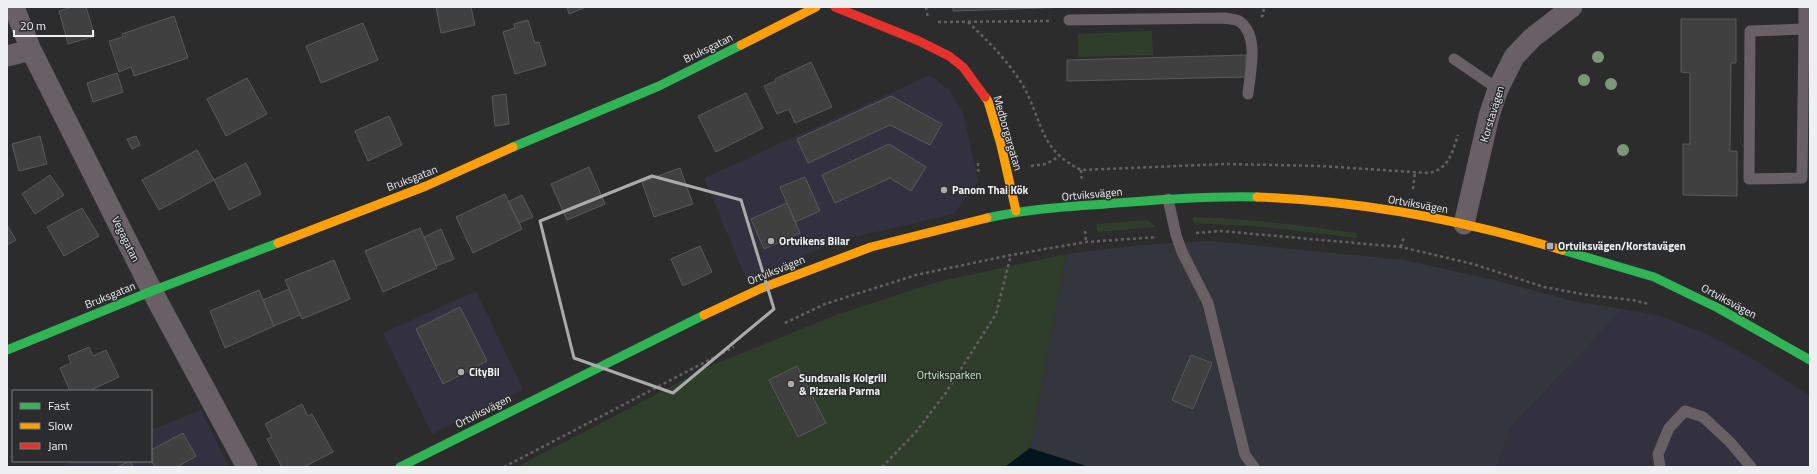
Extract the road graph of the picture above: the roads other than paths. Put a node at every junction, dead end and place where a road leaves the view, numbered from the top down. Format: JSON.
{"nodes":[{"id":1,"x":14,"y":7,"type":"edge"},
{"id":2,"x":816,"y":7,"type":"edge"},
{"id":3,"x":834,"y":7,"type":"edge"},
{"id":4,"x":1572,"y":7,"type":"edge"},
{"id":5,"x":1804,"y":7,"type":"edge"},
{"id":6,"x":1069,"y":20,"type":"road end"},
{"id":7,"x":1804,"y":29,"type":"junction"},
{"id":8,"x":31,"y":50,"type":"junction"},
{"id":9,"x":7,"y":56,"type":"edge"},
{"id":10,"x":1454,"y":59,"type":"dead end"},
{"id":11,"x":1498,"y":89,"type":"junction"},
{"id":12,"x":1248,"y":94,"type":"dead end"},
{"id":13,"x":1168,"y":199,"type":"junction"},
{"id":14,"x":1016,"y":212,"type":"junction"},
{"id":15,"x":1464,"y":224,"type":"junction"},
{"id":16,"x":152,"y":291,"type":"junction"},
{"id":17,"x":7,"y":350,"type":"edge"},
{"id":18,"x":1810,"y":360,"type":"edge"},
{"id":19,"x":247,"y":467,"type":"edge"},
{"id":20,"x":400,"y":467,"type":"edge"},
{"id":21,"x":1254,"y":467,"type":"edge"},
{"id":22,"x":1660,"y":467,"type":"edge"},
{"id":23,"x":1751,"y":467,"type":"edge"}],
"edges":[{"from":1,"to":8,"type":"street","name":"Vegagatan"},
{"from":2,"to":16,"type":"street","name":"Bruksgatan"},
{"from":3,"to":14,"type":"street","name":"Medborgargatan"},
{"from":4,"to":11,"type":"street","name":"Korstavägen"},
{"from":5,"to":7,"type":"lane"},
{"from":6,"to":12,"type":"lane"},
{"from":7,"to":7,"type":"lane"},
{"from":8,"to":9,"type":"street"},
{"from":8,"to":16,"type":"street","name":"Vegagatan"},
{"from":10,"to":11,"type":"lane"},
{"from":11,"to":15,"type":"street","name":"Korstavägen"},
{"from":13,"to":14,"type":"street","name":"Ortviksvägen"},
{"from":13,"to":15,"type":"street","name":"Ortviksvägen"},
{"from":13,"to":21,"type":"lane"},
{"from":14,"to":20,"type":"street","name":"Ortviksvägen"},
{"from":15,"to":18,"type":"street","name":"Ortviksvägen"},
{"from":16,"to":17,"type":"street","name":"Bruksgatan"},
{"from":16,"to":19,"type":"street","name":"Vegagatan"},
{"from":22,"to":23,"type":"lane"}]}
